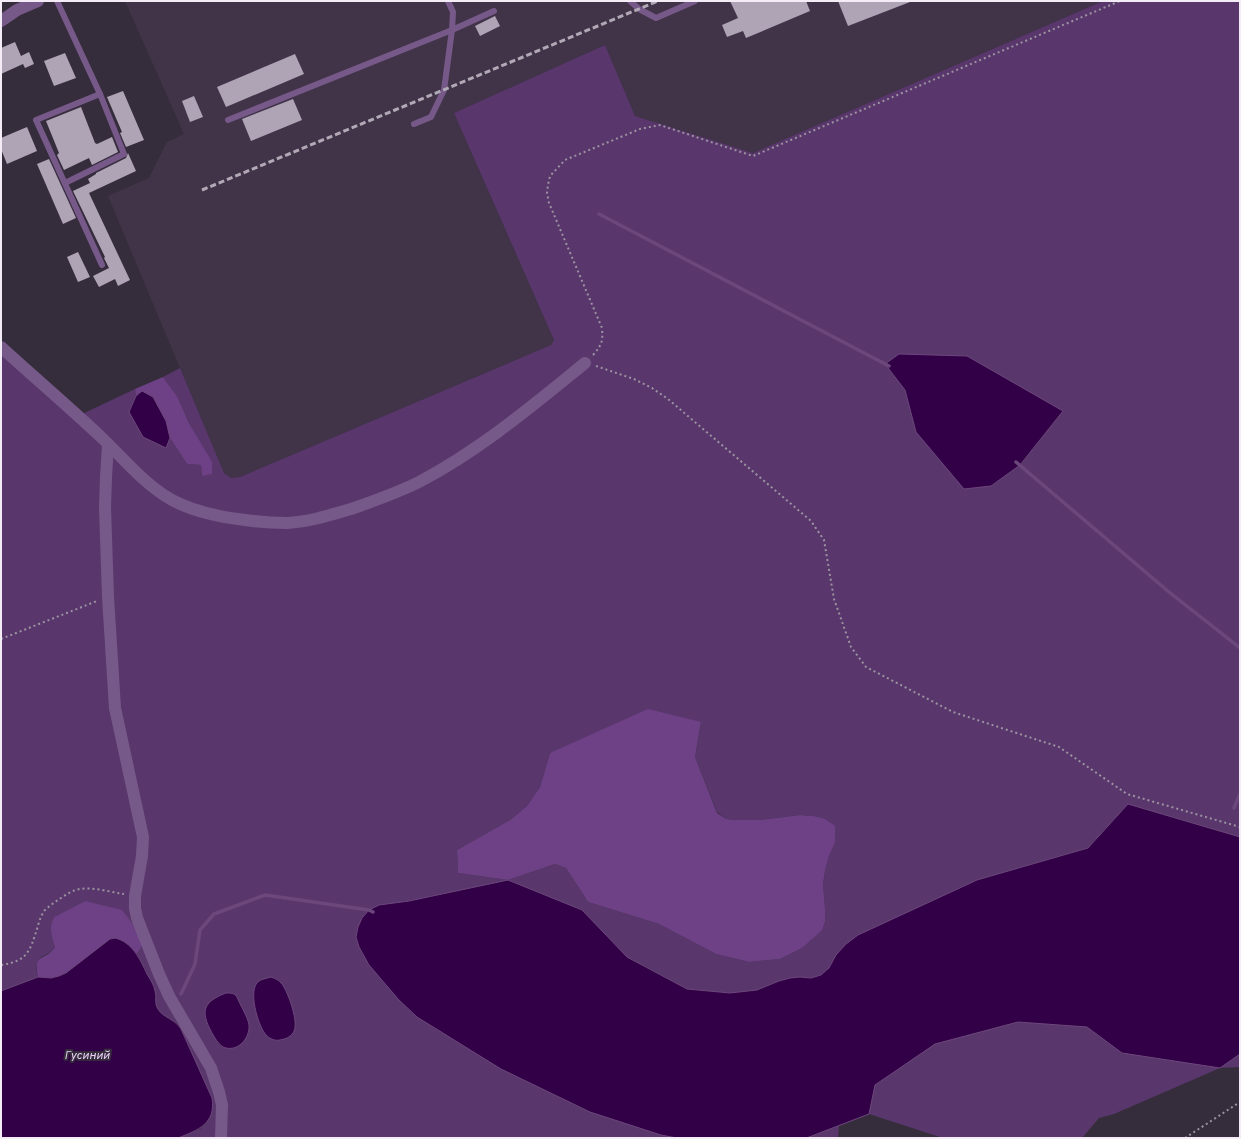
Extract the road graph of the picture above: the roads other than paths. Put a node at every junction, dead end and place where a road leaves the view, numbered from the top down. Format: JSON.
{"nodes":[{"id":1,"x":38,"y":1,"type":"edge"},
{"id":2,"x":57,"y":1,"type":"edge"},
{"id":3,"x":448,"y":1,"type":"edge"},
{"id":4,"x":630,"y":1,"type":"edge"},
{"id":5,"x":695,"y":1,"type":"edge"},
{"id":6,"x":494,"y":11,"type":"dead end"},
{"id":7,"x":1,"y":21,"type":"edge"},
{"id":8,"x":452,"y":30,"type":"junction"},
{"id":9,"x":100,"y":94,"type":"junction"},
{"id":10,"x":228,"y":120,"type":"dead end"},
{"id":11,"x":414,"y":124,"type":"dead end"},
{"id":12,"x":65,"y":183,"type":"junction"},
{"id":13,"x":102,"y":265,"type":"dead end"},
{"id":14,"x":1,"y":347,"type":"edge"},
{"id":15,"x":585,"y":363,"type":"road end"},
{"id":16,"x":108,"y":444,"type":"junction"},
{"id":17,"x":221,"y":1138,"type":"edge"}],
"edges":[{"from":1,"to":7,"type":"street"},
{"from":2,"to":9,"type":"lane"},
{"from":3,"to":8,"type":"lane"},
{"from":4,"to":5,"type":"lane"},
{"from":6,"to":8,"type":"lane"},
{"from":8,"to":10,"type":"lane"},
{"from":8,"to":11,"type":"lane"},
{"from":9,"to":12,"type":"lane"},
{"from":9,"to":12,"type":"lane"},
{"from":12,"to":13,"type":"lane"},
{"from":14,"to":16,"type":"street"},
{"from":15,"to":16,"type":"street"},
{"from":16,"to":17,"type":"street"}]}
